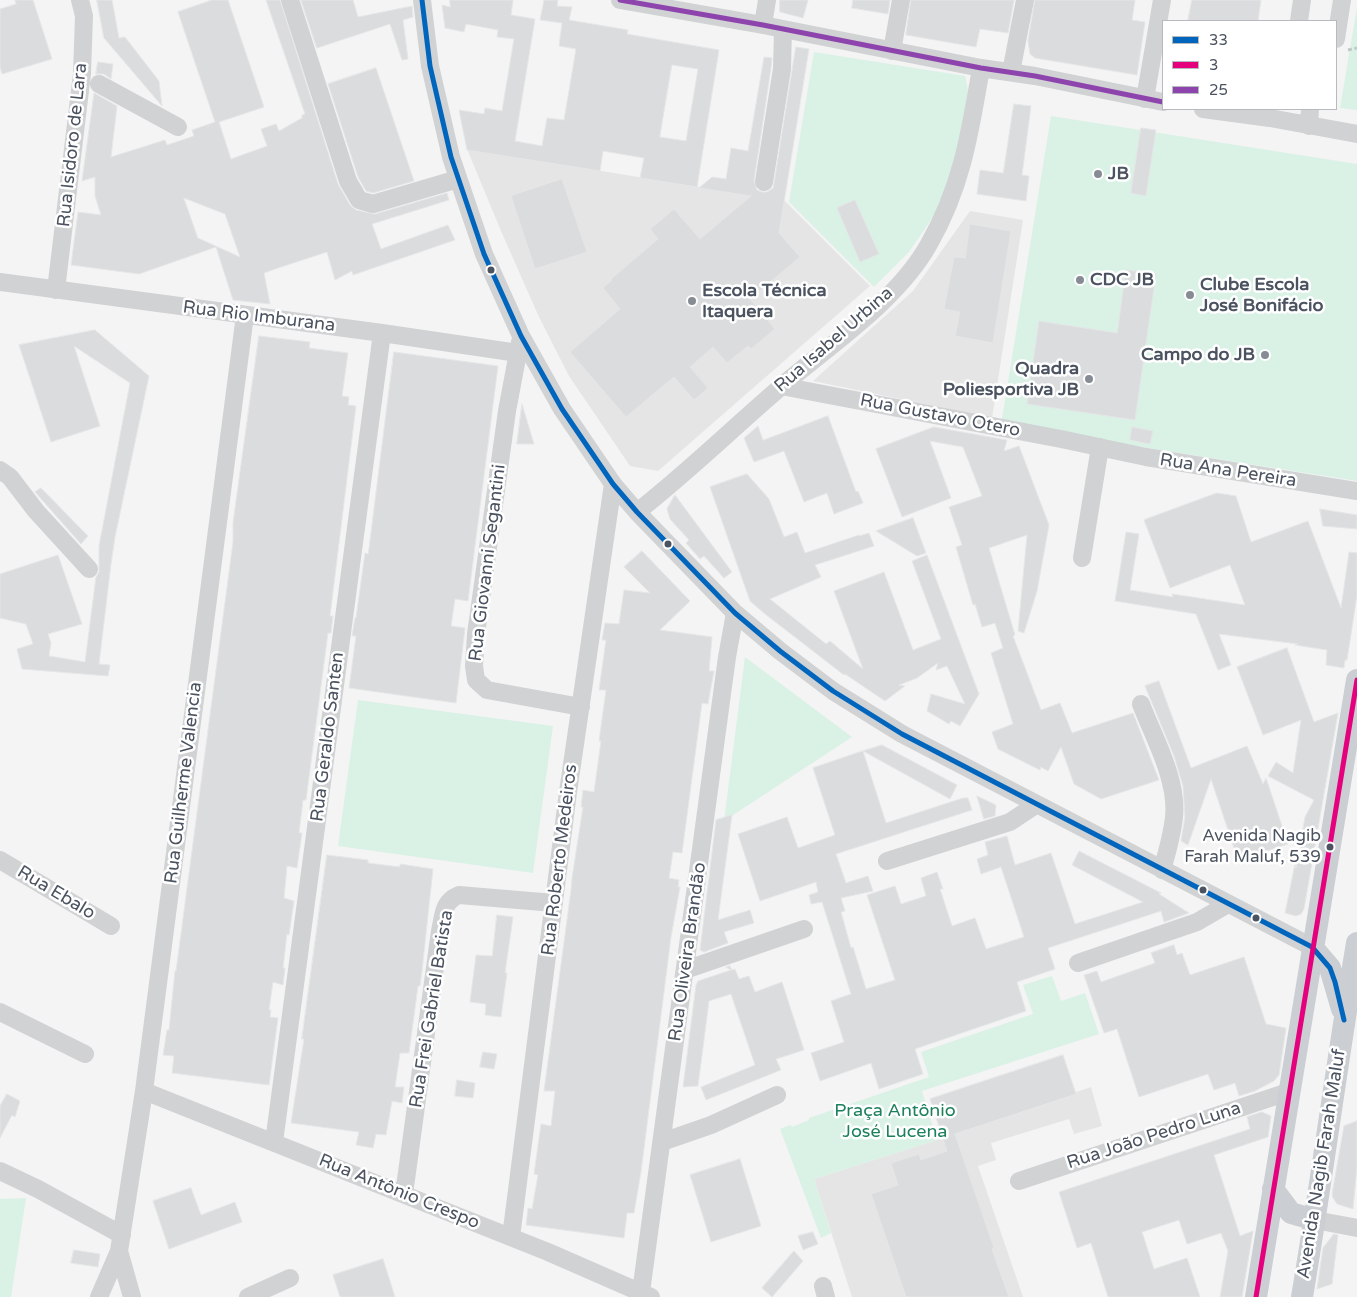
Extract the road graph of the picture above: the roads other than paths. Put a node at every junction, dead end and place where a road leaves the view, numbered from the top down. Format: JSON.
{"nodes":[{"id":1,"x":80,"y":0,"type":"edge"},
{"id":2,"x":290,"y":0,"type":"edge"},
{"id":3,"x":422,"y":0,"type":"edge"},
{"id":4,"x":620,"y":0,"type":"edge"},
{"id":5,"x":767,"y":0,"type":"edge"},
{"id":6,"x":901,"y":0,"type":"edge"},
{"id":7,"x":1025,"y":0,"type":"edge"},
{"id":8,"x":1162,"y":0,"type":"edge"},
{"id":9,"x":1302,"y":0,"type":"edge"},
{"id":10,"x":1342,"y":0,"type":"edge"},
{"id":11,"x":1299,"y":20,"type":"edge"},
{"id":12,"x":763,"y":25,"type":"junction"},
{"id":13,"x":783,"y":29,"type":"junction"},
{"id":14,"x":1337,"y":32,"type":"edge"},
{"id":15,"x":892,"y":51,"type":"junction"},
{"id":16,"x":980,"y":68,"type":"junction"},
{"id":17,"x":1011,"y":72,"type":"junction"},
{"id":18,"x":92,"y":80,"type":"junction"},
{"id":19,"x":1145,"y":99,"type":"junction"},
{"id":20,"x":1162,"y":102,"type":"edge"},
{"id":21,"x":1211,"y":110,"type":"edge"},
{"id":22,"x":1309,"y":117,"type":"edge"},
{"id":23,"x":178,"y":126,"type":"dead end"},
{"id":24,"x":1357,"y":134,"type":"edge"},
{"id":25,"x":458,"y":178,"type":"junction"},
{"id":26,"x":764,"y":182,"type":"dead end"},
{"id":27,"x":0,"y":282,"type":"edge"},
{"id":28,"x":56,"y":290,"type":"junction"},
{"id":29,"x":245,"y":315,"type":"junction"},
{"id":30,"x":382,"y":333,"type":"junction"},
{"id":31,"x":520,"y":345,"type":"junction"},
{"id":32,"x":781,"y":386,"type":"junction"},
{"id":33,"x":1100,"y":447,"type":"junction"},
{"id":34,"x":0,"y":470,"type":"edge"},
{"id":35,"x":613,"y":484,"type":"junction"},
{"id":36,"x":1357,"y":491,"type":"edge"},
{"id":37,"x":637,"y":512,"type":"junction"},
{"id":38,"x":1082,"y":558,"type":"dead end"},
{"id":39,"x":88,"y":570,"type":"dead end"},
{"id":40,"x":735,"y":613,"type":"junction"},
{"id":41,"x":1357,"y":680,"type":"edge"},
{"id":42,"x":1141,"y":704,"type":"dead end"},
{"id":43,"x":581,"y":707,"type":"junction"},
{"id":44,"x":1037,"y":804,"type":"junction"},
{"id":45,"x":0,"y":860,"type":"edge"},
{"id":46,"x":887,"y":861,"type":"dead end"},
{"id":47,"x":1162,"y":870,"type":"junction"},
{"id":48,"x":554,"y":903,"type":"junction"},
{"id":49,"x":1228,"y":904,"type":"junction"},
{"id":50,"x":111,"y":926,"type":"dead end"},
{"id":51,"x":804,"y":929,"type":"dead end"},
{"id":52,"x":1357,"y":943,"type":"edge"},
{"id":53,"x":1312,"y":947,"type":"junction"},
{"id":54,"x":1078,"y":963,"type":"dead end"},
{"id":55,"x":685,"y":970,"type":"junction"},
{"id":56,"x":0,"y":1012,"type":"edge"},
{"id":57,"x":1344,"y":1020,"type":"junction"},
{"id":58,"x":85,"y":1054,"type":"dead end"},
{"id":59,"x":144,"y":1091,"type":"junction"},
{"id":60,"x":1288,"y":1092,"type":"junction"},
{"id":61,"x":777,"y":1095,"type":"dead end"},
{"id":62,"x":274,"y":1142,"type":"junction"},
{"id":63,"x":662,"y":1142,"type":"junction"},
{"id":64,"x":0,"y":1170,"type":"edge"},
{"id":65,"x":1019,"y":1181,"type":"dead end"},
{"id":66,"x":1273,"y":1189,"type":"junction"},
{"id":67,"x":404,"y":1194,"type":"junction"},
{"id":68,"x":1315,"y":1220,"type":"junction"},
{"id":69,"x":1357,"y":1228,"type":"edge"},
{"id":70,"x":512,"y":1237,"type":"junction"},
{"id":71,"x":121,"y":1243,"type":"junction"},
{"id":72,"x":290,"y":1278,"type":"dead end"},
{"id":73,"x":646,"y":1295,"type":"edge"},
{"id":74,"x":99,"y":1297,"type":"edge"},
{"id":75,"x":132,"y":1297,"type":"edge"},
{"id":76,"x":248,"y":1297,"type":"edge"},
{"id":77,"x":1256,"y":1297,"type":"edge"},
{"id":78,"x":1302,"y":1297,"type":"edge"}],
"edges":[{"from":1,"to":18,"type":"street","name":"Rua Isidoro de Lara"},
{"from":2,"to":25,"type":"street"},
{"from":3,"to":25,"type":"street"},
{"from":4,"to":12,"type":"street"},
{"from":5,"to":12,"type":"street"},
{"from":6,"to":15,"type":"street"},
{"from":7,"to":17,"type":"street"},
{"from":8,"to":19,"type":"street"},
{"from":9,"to":11,"type":"street"},
{"from":10,"to":14,"type":"street"},
{"from":12,"to":13,"type":"street"},
{"from":13,"to":15,"type":"street"},
{"from":13,"to":26,"type":"street"},
{"from":15,"to":16,"type":"street"},
{"from":16,"to":17,"type":"street"},
{"from":16,"to":32,"type":"street","name":"Rua Isabel Urbina"},
{"from":17,"to":19,"type":"street"},
{"from":18,"to":23,"type":"street"},
{"from":18,"to":28,"type":"street","name":"Rua Isidoro de Lara"},
{"from":19,"to":20,"type":"street"},
{"from":21,"to":22,"type":"street"},
{"from":22,"to":24,"type":"street"},
{"from":25,"to":31,"type":"street"},
{"from":27,"to":28,"type":"street","name":"Rua Rio Imburana"},
{"from":28,"to":29,"type":"street","name":"Rua Rio Imburana"},
{"from":29,"to":30,"type":"street","name":"Rua Rio Imburana"},
{"from":29,"to":59,"type":"street","name":"Rua Guilherme Valencia"},
{"from":30,"to":31,"type":"street","name":"Rua Rio Imburana"},
{"from":30,"to":62,"type":"street","name":"Rua Geraldo Santen"},
{"from":31,"to":35,"type":"street"},
{"from":31,"to":43,"type":"street","name":"Rua Giovanni Segantini"},
{"from":32,"to":33,"type":"street","name":"Rua Gustavo Otero"},
{"from":32,"to":37,"type":"street","name":"Rua Isabel Urbina"},
{"from":33,"to":36,"type":"street","name":"Rua Ana Pereira"},
{"from":33,"to":38,"type":"street"},
{"from":34,"to":39,"type":"street"},
{"from":35,"to":37,"type":"street"},
{"from":35,"to":43,"type":"street","name":"Rua Roberto Medeiros"},
{"from":37,"to":40,"type":"street"},
{"from":40,"to":44,"type":"street"},
{"from":40,"to":55,"type":"street","name":"Rua Oliveira Brandão"},
{"from":41,"to":53,"type":"main road"},
{"from":42,"to":47,"type":"street"},
{"from":43,"to":48,"type":"street","name":"Rua Roberto Medeiros"},
{"from":44,"to":46,"type":"street"},
{"from":44,"to":47,"type":"street"},
{"from":45,"to":50,"type":"street","name":"Rua Ebalo"},
{"from":47,"to":49,"type":"street"},
{"from":48,"to":67,"type":"street","name":"Rua Frei Gabriel Batista"},
{"from":48,"to":70,"type":"street","name":"Rua Roberto Medeiros"},
{"from":49,"to":53,"type":"street"},
{"from":49,"to":54,"type":"street"},
{"from":51,"to":55,"type":"street"},
{"from":52,"to":57,"type":"main road","name":"Avenida Nagib Farah Maluf"},
{"from":53,"to":57,"type":"main road"},
{"from":53,"to":60,"type":"main road"},
{"from":55,"to":63,"type":"street","name":"Rua Oliveira Brandão"},
{"from":56,"to":58,"type":"street"},
{"from":57,"to":68,"type":"main road","name":"Avenida Nagib Farah Maluf"},
{"from":59,"to":62,"type":"street","name":"Rua Antônio Crespo"},
{"from":59,"to":71,"type":"street","name":"Rua Guilherme Valencia"},
{"from":60,"to":65,"type":"street","name":"Rua João Pedro Luna"},
{"from":60,"to":66,"type":"main road"},
{"from":61,"to":63,"type":"street"},
{"from":62,"to":67,"type":"street","name":"Rua Antônio Crespo"},
{"from":63,"to":73,"type":"street","name":"Rua Oliveira Brandão"},
{"from":64,"to":71,"type":"street"},
{"from":66,"to":68,"type":"main road"},
{"from":66,"to":77,"type":"main road"},
{"from":67,"to":70,"type":"street","name":"Rua Antônio Crespo"},
{"from":68,"to":69,"type":"street"},
{"from":68,"to":78,"type":"main road","name":"Avenida Nagib Farah Maluf"},
{"from":70,"to":73,"type":"street","name":"Rua Antônio Crespo"},
{"from":71,"to":74,"type":"street","name":"Rua Guilherme Valencia"},
{"from":71,"to":75,"type":"street","name":"Rua Guilherme Valencia"},
{"from":72,"to":76,"type":"street"}]}
